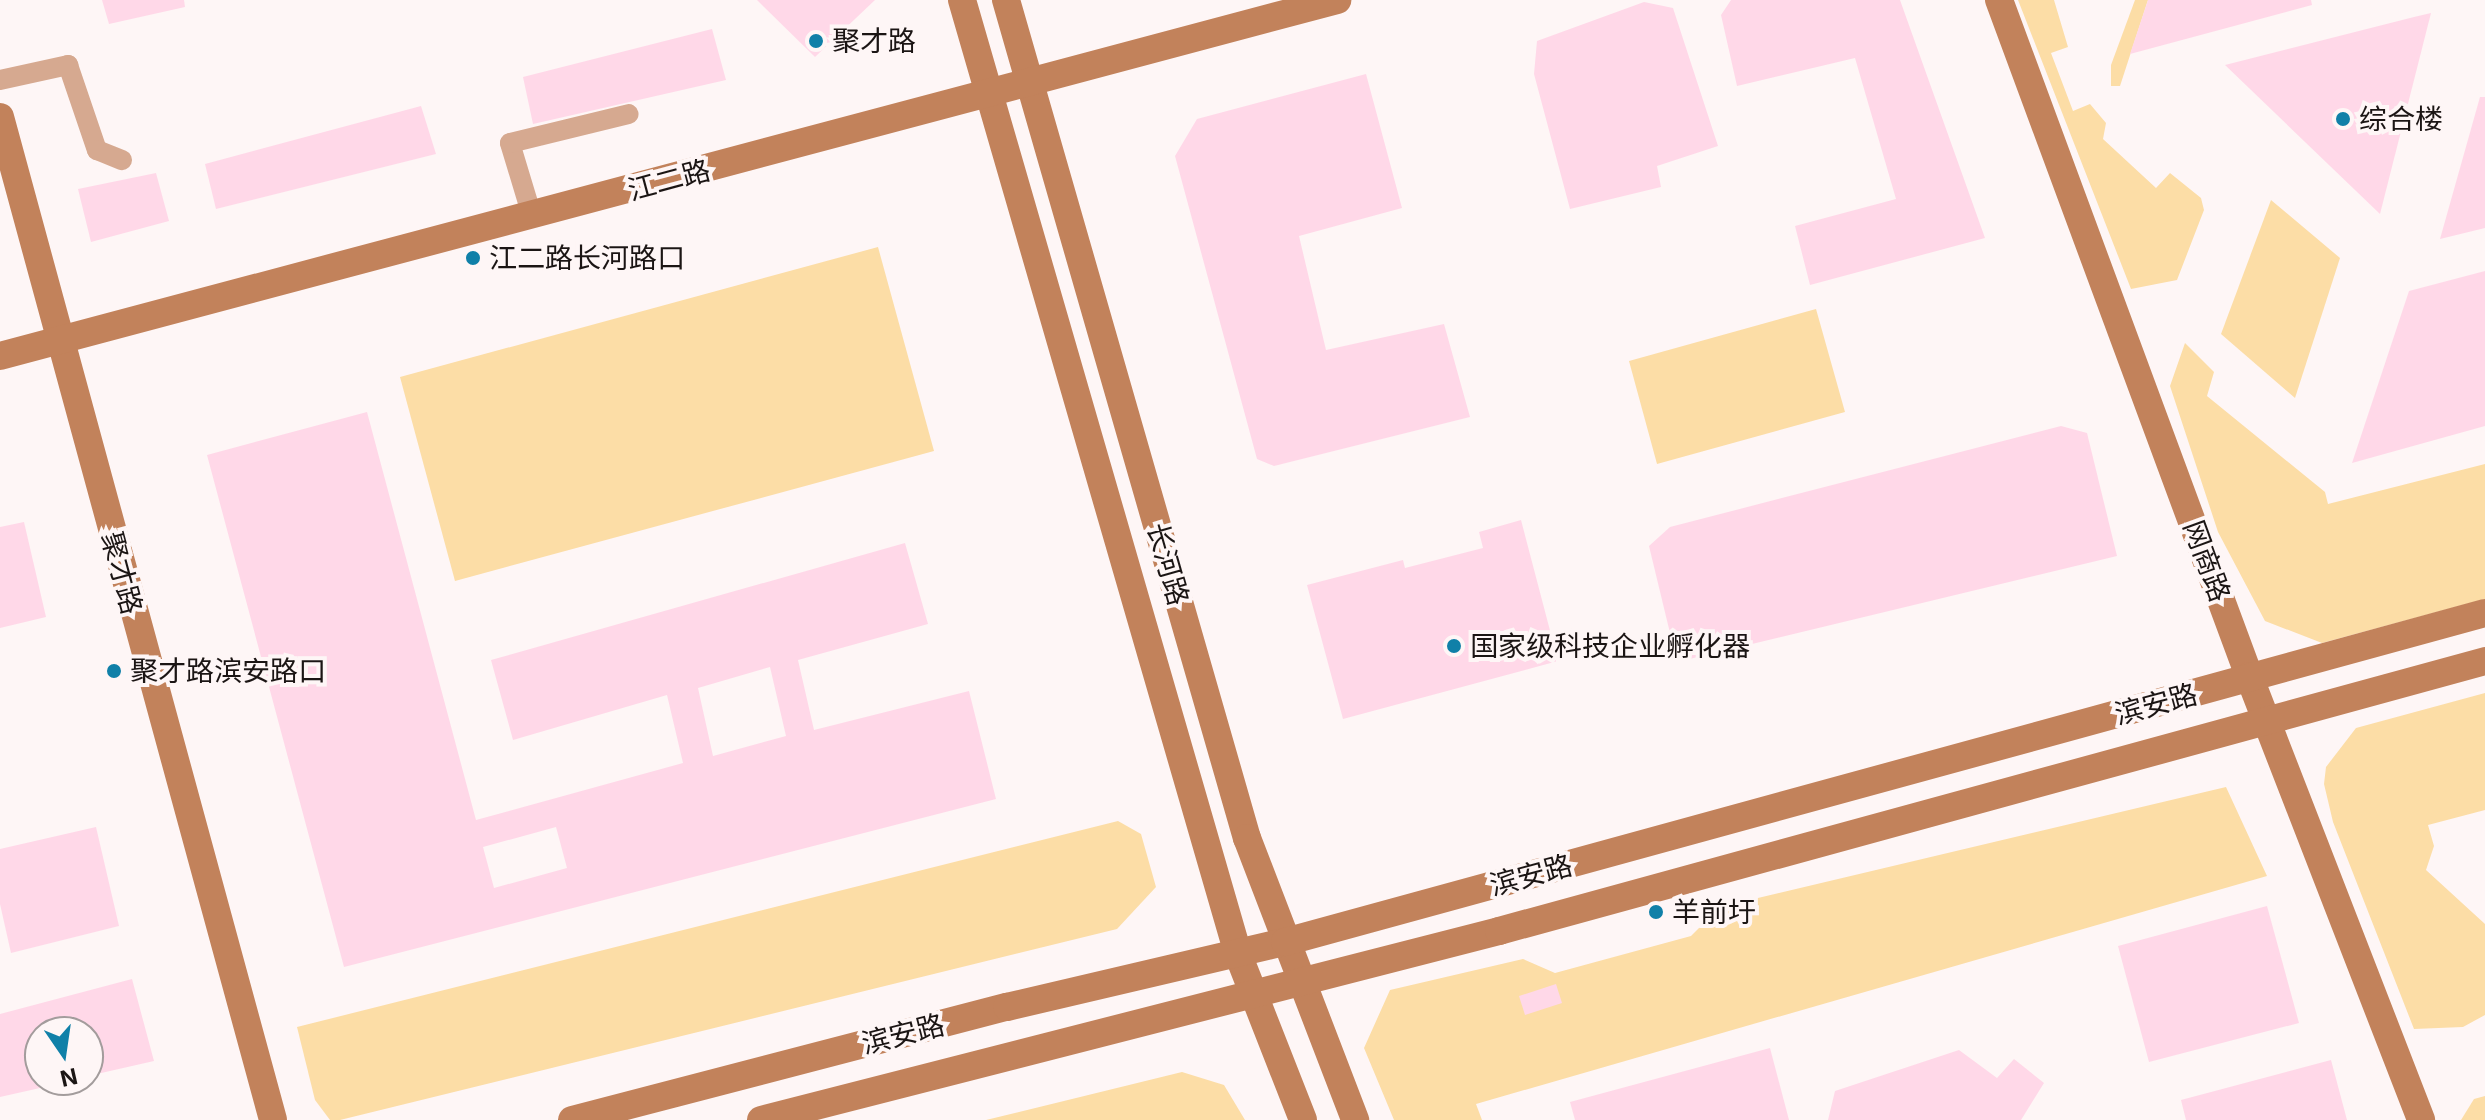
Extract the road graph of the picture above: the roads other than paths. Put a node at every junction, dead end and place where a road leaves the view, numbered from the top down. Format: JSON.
{"nodes":[{"id":1,"x":962,"y":0,"type":"edge"},
{"id":2,"x":1006,"y":0,"type":"edge"},
{"id":3,"x":1337,"y":0,"type":"edge"},
{"id":4,"x":1999,"y":0,"type":"edge"},
{"id":5,"x":0,"y":80,"type":"edge"},
{"id":6,"x":1029,"y":81,"type":"junction"},
{"id":7,"x":990,"y":94,"type":"junction"},
{"id":8,"x":629,"y":114,"type":"dead end"},
{"id":9,"x":0,"y":117,"type":"edge"},
{"id":10,"x":122,"y":160,"type":"dead end"},
{"id":11,"x":532,"y":216,"type":"junction"},
{"id":12,"x":58,"y":341,"type":"junction"},
{"id":13,"x":0,"y":356,"type":"edge"},
{"id":14,"x":2485,"y":613,"type":"edge"},
{"id":15,"x":2485,"y":661,"type":"edge"},
{"id":16,"x":2249,"y":676,"type":"junction"},
{"id":17,"x":2269,"y":723,"type":"junction"},
{"id":18,"x":1285,"y":942,"type":"junction"},
{"id":19,"x":1238,"y":954,"type":"junction"},
{"id":20,"x":1302,"y":983,"type":"junction"},
{"id":21,"x":1251,"y":996,"type":"junction"},
{"id":22,"x":273,"y":1120,"type":"edge"},
{"id":23,"x":572,"y":1120,"type":"edge"},
{"id":24,"x":761,"y":1120,"type":"edge"},
{"id":25,"x":1303,"y":1120,"type":"edge"},
{"id":26,"x":1355,"y":1120,"type":"edge"},
{"id":27,"x":2421,"y":1120,"type":"edge"}],
"edges":[{"from":1,"to":7,"type":"main road","name":"长河路"},
{"from":2,"to":6,"type":"main road","name":"长河路"},
{"from":3,"to":6,"type":"main road","name":"江二路"},
{"from":4,"to":16,"type":"main road","name":"网商路"},
{"from":5,"to":10,"type":"street"},
{"from":6,"to":7,"type":"main road","name":"江二路"},
{"from":6,"to":18,"type":"main road","name":"长河路"},
{"from":7,"to":11,"type":"main road","name":"江二路"},
{"from":7,"to":19,"type":"main road","name":"长河路"},
{"from":8,"to":11,"type":"street"},
{"from":9,"to":12,"type":"main road","name":"聚才路"},
{"from":11,"to":12,"type":"main road","name":"江二路"},
{"from":12,"to":13,"type":"main road","name":"江二路"},
{"from":12,"to":22,"type":"main road","name":"聚才路"},
{"from":14,"to":16,"type":"main road","name":"滨安路"},
{"from":15,"to":17,"type":"main road","name":"滨安路"},
{"from":16,"to":17,"type":"main road","name":"网商路"},
{"from":16,"to":18,"type":"main road","name":"滨安路"},
{"from":17,"to":20,"type":"main road","name":"滨安路"},
{"from":17,"to":27,"type":"main road","name":"网商路"},
{"from":18,"to":19,"type":"main road","name":"滨安路"},
{"from":18,"to":20,"type":"main road","name":"长河路"},
{"from":19,"to":21,"type":"main road","name":"长河路"},
{"from":19,"to":23,"type":"main road","name":"滨安路"},
{"from":20,"to":21,"type":"main road","name":"滨安路"},
{"from":20,"to":26,"type":"main road","name":"长河路"},
{"from":21,"to":24,"type":"main road","name":"滨安路"},
{"from":21,"to":25,"type":"main road","name":"长河路"}]}
